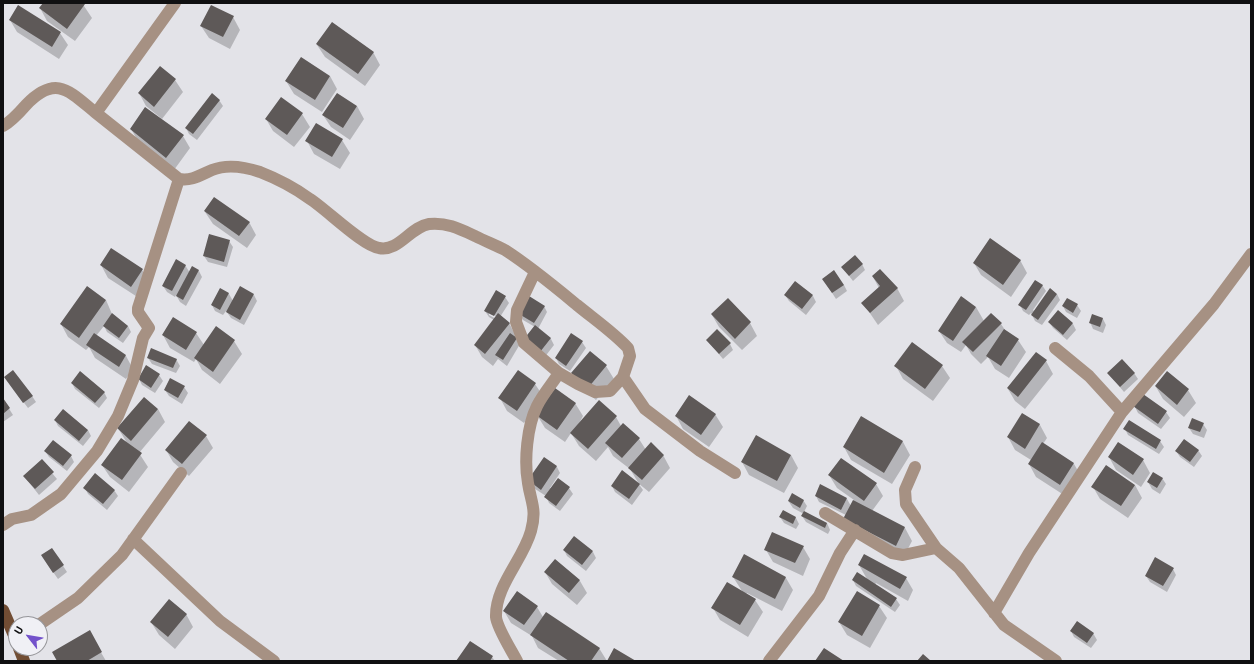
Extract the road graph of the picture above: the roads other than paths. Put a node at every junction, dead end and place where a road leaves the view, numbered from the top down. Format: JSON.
{"nodes":[{"id":1,"x":175,"y":3,"type":"edge"},
{"id":2,"x":96,"y":113,"type":"junction"},
{"id":3,"x":3,"y":126,"type":"edge"},
{"id":4,"x":179,"y":179,"type":"junction"},
{"id":5,"x":1251,"y":254,"type":"edge"},
{"id":6,"x":535,"y":272,"type":"junction"},
{"id":7,"x":1055,"y":348,"type":"dead end"},
{"id":8,"x":559,"y":373,"type":"junction"},
{"id":9,"x":623,"y":377,"type":"junction"},
{"id":10,"x":1122,"y":412,"type":"junction"},
{"id":11,"x":915,"y":467,"type":"dead end"},
{"id":12,"x":181,"y":473,"type":"dead end"},
{"id":13,"x":735,"y":473,"type":"dead end"},
{"id":14,"x":825,"y":513,"type":"dead end"},
{"id":15,"x":3,"y":525,"type":"edge"},
{"id":16,"x":855,"y":530,"type":"junction"},
{"id":17,"x":133,"y":539,"type":"junction"},
{"id":18,"x":936,"y":548,"type":"junction"},
{"id":19,"x":3,"y":610,"type":"edge"},
{"id":20,"x":994,"y":613,"type":"junction"},
{"id":21,"x":48,"y":619,"type":"edge"},
{"id":22,"x":8,"y":622,"type":"edge"},
{"id":23,"x":1050,"y":659,"type":"edge"},
{"id":24,"x":274,"y":661,"type":"edge"},
{"id":25,"x":517,"y":661,"type":"edge"},
{"id":26,"x":769,"y":661,"type":"edge"}],
"edges":[{"from":1,"to":2,"type":"street"},
{"from":2,"to":3,"type":"street"},
{"from":2,"to":4,"type":"street"},
{"from":4,"to":6,"type":"street"},
{"from":4,"to":15,"type":"street"},
{"from":5,"to":10,"type":"street"},
{"from":6,"to":8,"type":"street"},
{"from":6,"to":9,"type":"street"},
{"from":7,"to":10,"type":"street"},
{"from":8,"to":9,"type":"street"},
{"from":8,"to":25,"type":"street"},
{"from":9,"to":13,"type":"street"},
{"from":10,"to":20,"type":"street"},
{"from":11,"to":18,"type":"street"},
{"from":12,"to":17,"type":"street"},
{"from":14,"to":16,"type":"street"},
{"from":16,"to":18,"type":"street"},
{"from":16,"to":26,"type":"street"},
{"from":17,"to":21,"type":"street"},
{"from":17,"to":24,"type":"street"},
{"from":18,"to":20,"type":"street"},
{"from":19,"to":22,"type":"main road"},
{"from":20,"to":23,"type":"street"}]}
